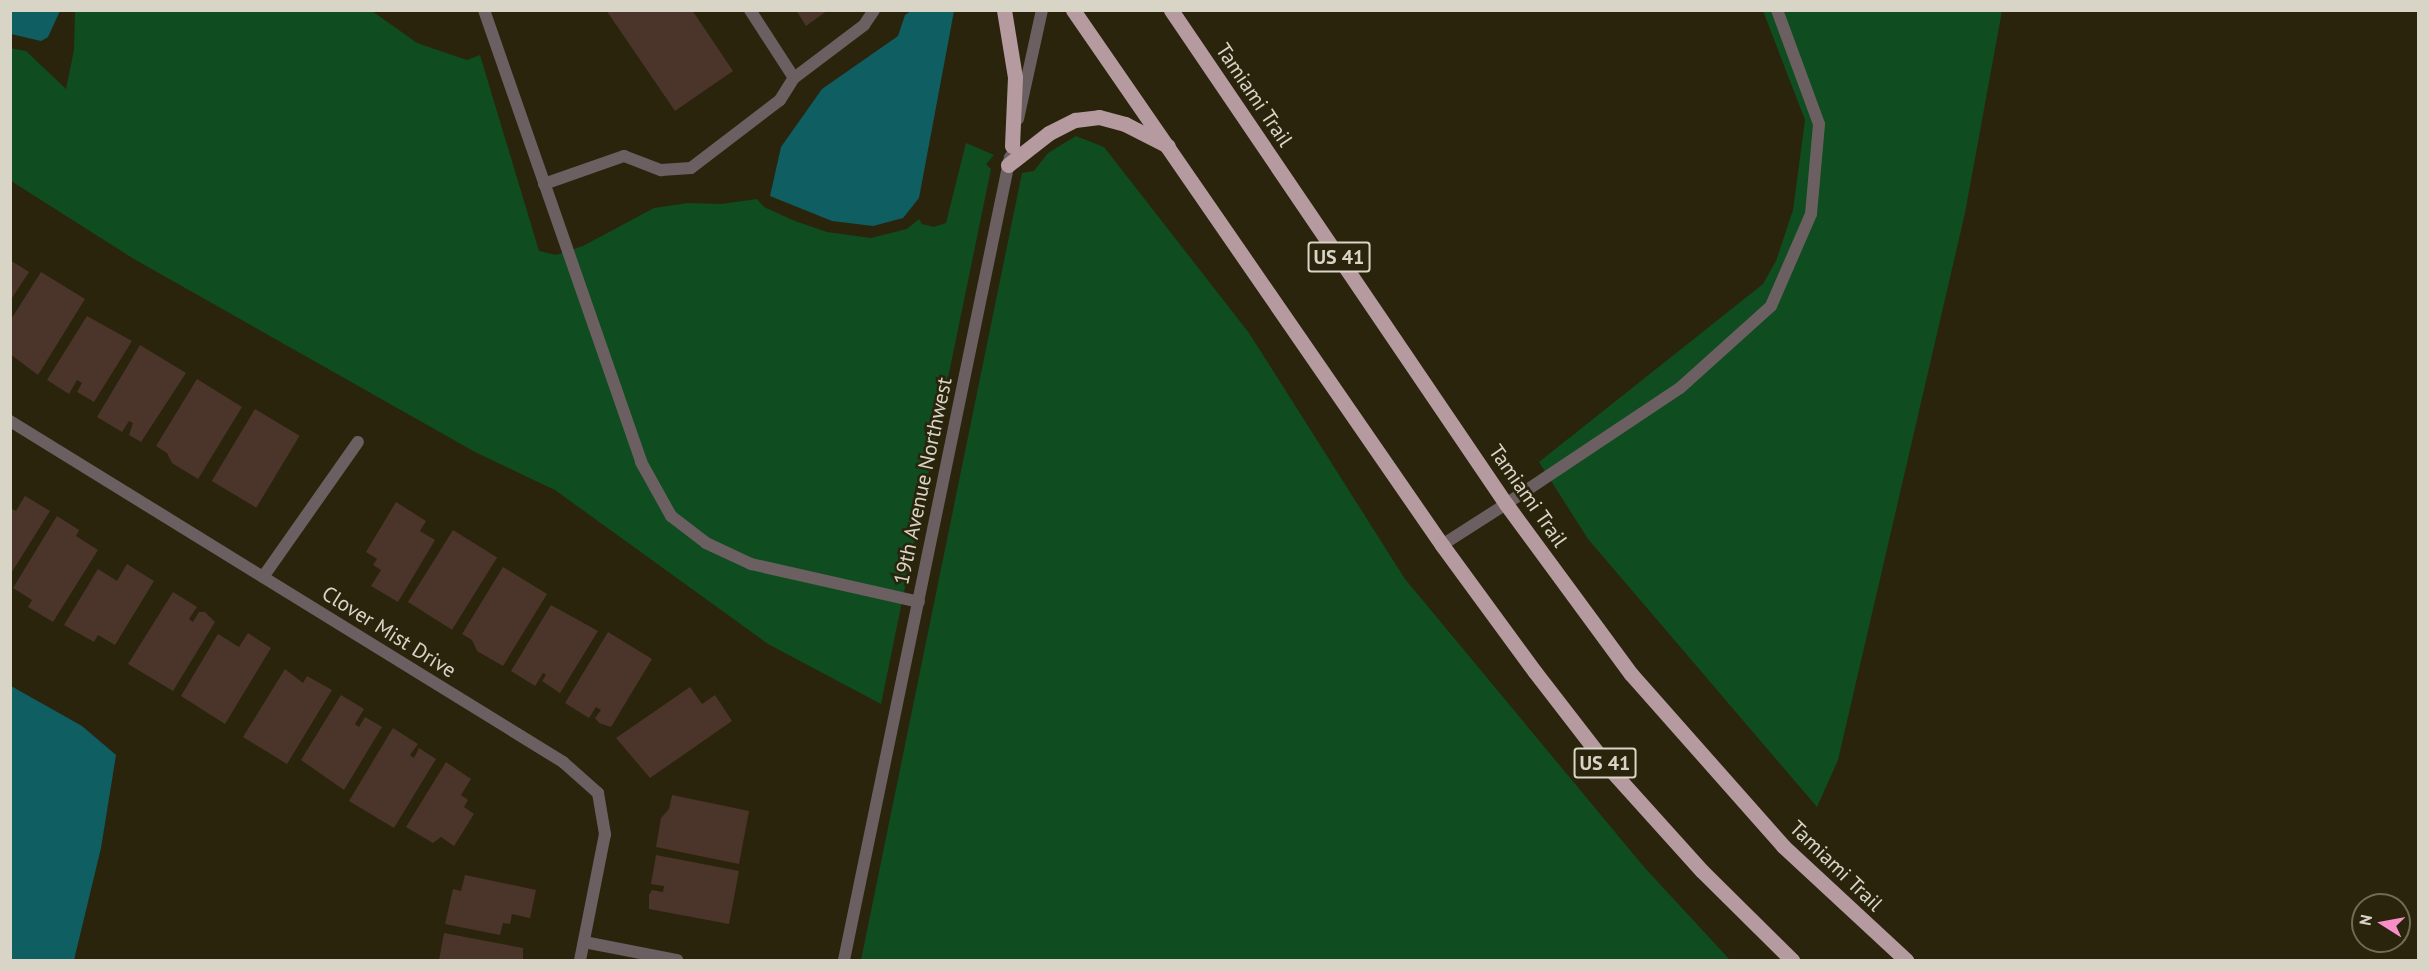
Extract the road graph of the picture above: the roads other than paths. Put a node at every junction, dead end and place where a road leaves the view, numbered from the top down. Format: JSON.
{"nodes":[{"id":1,"x":484,"y":10,"type":"edge"},
{"id":2,"x":750,"y":10,"type":"edge"},
{"id":3,"x":874,"y":10,"type":"edge"},
{"id":4,"x":1004,"y":10,"type":"edge"},
{"id":5,"x":1042,"y":10,"type":"edge"},
{"id":6,"x":1073,"y":10,"type":"edge"},
{"id":7,"x":1171,"y":10,"type":"edge"},
{"id":8,"x":1777,"y":10,"type":"edge"},
{"id":9,"x":1179,"y":17,"type":"edge"},
{"id":10,"x":794,"y":78,"type":"junction"},
{"id":11,"x":1012,"y":146,"type":"junction"},
{"id":12,"x":1169,"y":147,"type":"junction"},
{"id":13,"x":1008,"y":165,"type":"junction"},
{"id":14,"x":544,"y":184,"type":"junction"},
{"id":15,"x":10,"y":421,"type":"edge"},
{"id":16,"x":357,"y":442,"type":"dead end"},
{"id":17,"x":1506,"y":504,"type":"junction"},
{"id":18,"x":1442,"y":545,"type":"junction"},
{"id":19,"x":263,"y":577,"type":"junction"},
{"id":20,"x":919,"y":602,"type":"junction"},
{"id":21,"x":584,"y":942,"type":"junction"},
{"id":22,"x":580,"y":960,"type":"edge"},
{"id":23,"x":677,"y":960,"type":"edge"},
{"id":24,"x":844,"y":960,"type":"edge"},
{"id":25,"x":1792,"y":960,"type":"edge"},
{"id":26,"x":1906,"y":960,"type":"edge"}],
"edges":[{"from":1,"to":14,"type":"street"},
{"from":2,"to":10,"type":"street"},
{"from":3,"to":10,"type":"street"},
{"from":4,"to":11,"type":"main road"},
{"from":5,"to":11,"type":"street","name":"19th Avenue Northwest"},
{"from":6,"to":12,"type":"main road","number":"US 41"},
{"from":7,"to":9,"type":"main road","name":"Tamiami Trail","number":"US 41"},
{"from":8,"to":17,"type":"street"},
{"from":9,"to":17,"type":"main road","name":"Tamiami Trail","number":"US 41"},
{"from":10,"to":14,"type":"street"},
{"from":11,"to":13,"type":"street","name":"19th Avenue Northwest"},
{"from":12,"to":13,"type":"main road"},
{"from":12,"to":18,"type":"main road","number":"US 41"},
{"from":13,"to":20,"type":"street","name":"19th Avenue Northwest"},
{"from":14,"to":20,"type":"street"},
{"from":15,"to":19,"type":"street","name":"Clover Mist Drive"},
{"from":16,"to":19,"type":"street"},
{"from":17,"to":18,"type":"street"},
{"from":17,"to":26,"type":"main road","name":"Tamiami Trail","number":"US 41"},
{"from":18,"to":25,"type":"main road","number":"US 41"},
{"from":19,"to":21,"type":"street","name":"Clover Mist Drive"},
{"from":20,"to":24,"type":"street","name":"19th Avenue Northwest"},
{"from":21,"to":22,"type":"street","name":"Clover Mist Drive"},
{"from":21,"to":23,"type":"street"}]}
